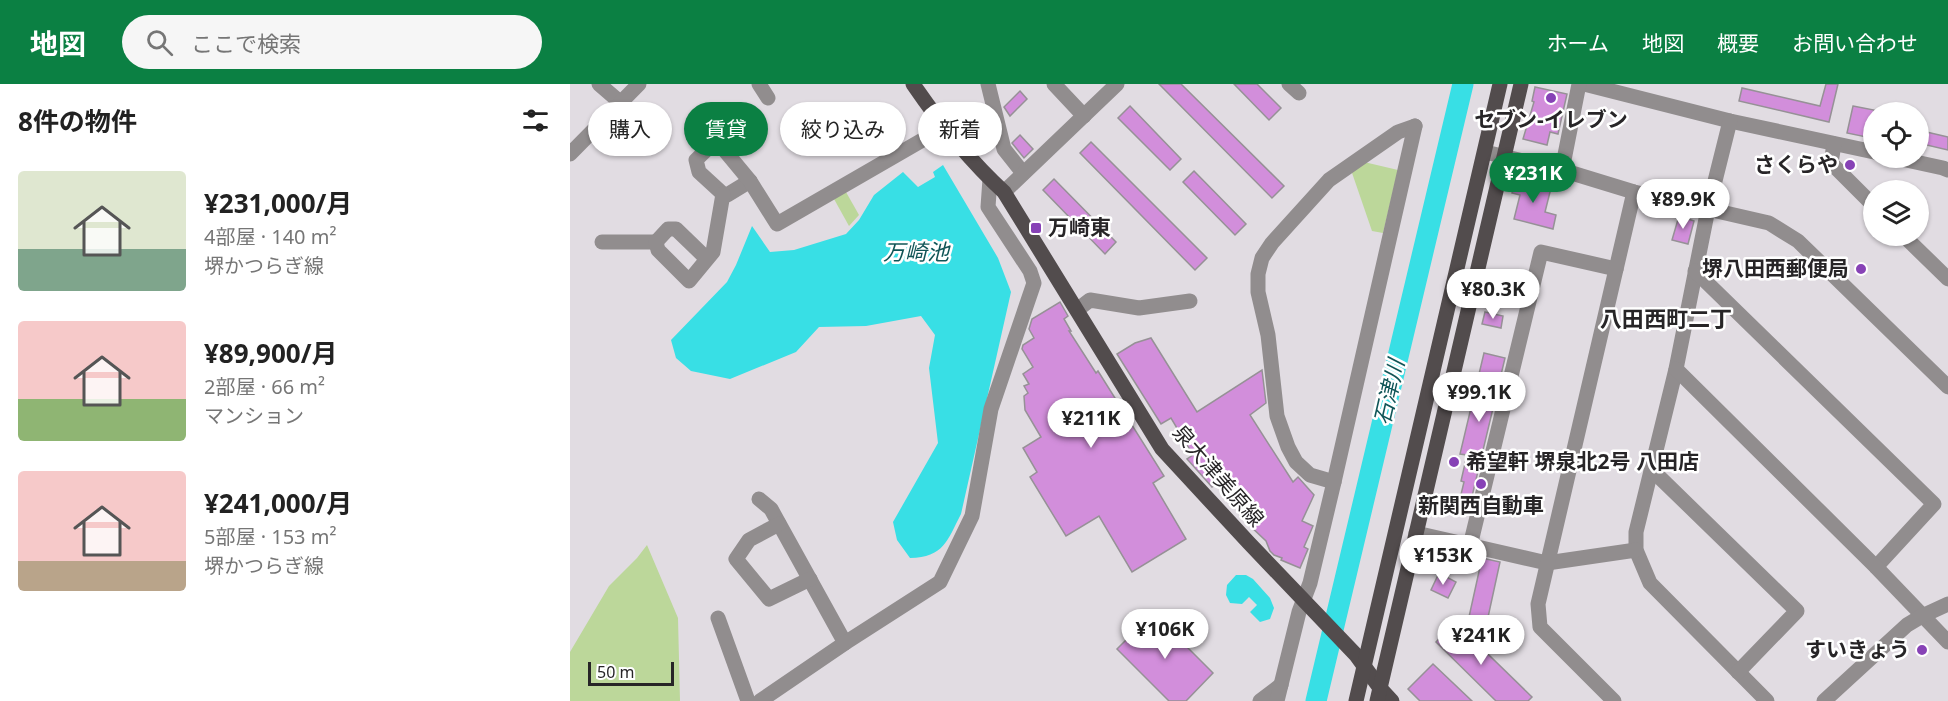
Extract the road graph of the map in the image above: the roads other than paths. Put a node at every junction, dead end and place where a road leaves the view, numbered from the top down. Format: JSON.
{"nodes":[{"id":1,"x":599,"y":84,"type":"edge"},
{"id":2,"x":639,"y":84,"type":"edge"},
{"id":3,"x":759,"y":84,"type":"edge"},
{"id":4,"x":913,"y":84,"type":"edge"},
{"id":5,"x":988,"y":84,"type":"edge"},
{"id":6,"x":1054,"y":84,"type":"edge"},
{"id":7,"x":1117,"y":84,"type":"edge"},
{"id":8,"x":1500,"y":84,"type":"edge"},
{"id":9,"x":1521,"y":84,"type":"edge"},
{"id":10,"x":1578,"y":84,"type":"edge"},
{"id":11,"x":1584,"y":84,"type":"edge"},
{"id":12,"x":768,"y":98,"type":"dead end"},
{"id":13,"x":620,"y":102,"type":"edge"},
{"id":14,"x":622,"y":102,"type":"edge"},
{"id":15,"x":926,"y":102,"type":"edge"},
{"id":16,"x":1084,"y":116,"type":"junction"},
{"id":17,"x":1731,"y":121,"type":"junction"},
{"id":18,"x":588,"y":133,"type":"edge"},
{"id":19,"x":918,"y":143,"type":"edge"},
{"id":20,"x":1834,"y":144,"type":"junction"},
{"id":21,"x":573,"y":146,"type":"edge"},
{"id":22,"x":1863,"y":151,"type":"edge"},
{"id":23,"x":1485,"y":152,"type":"junction"},
{"id":24,"x":700,"y":156,"type":"edge"},
{"id":25,"x":729,"y":156,"type":"edge"},
{"id":26,"x":970,"y":156,"type":"edge"},
{"id":27,"x":1504,"y":157,"type":"junction"},
{"id":28,"x":1929,"y":165,"type":"edge"},
{"id":29,"x":1562,"y":170,"type":"junction"},
{"id":30,"x":1948,"y":170,"type":"edge"},
{"id":31,"x":1023,"y":173,"type":"junction"},
{"id":32,"x":990,"y":179,"type":"junction"},
{"id":33,"x":750,"y":181,"type":"junction"},
{"id":34,"x":1004,"y":192,"type":"junction"},
{"id":35,"x":1634,"y":192,"type":"junction"},
{"id":36,"x":723,"y":194,"type":"junction"},
{"id":37,"x":1863,"y":195,"type":"edge"},
{"id":38,"x":1708,"y":209,"type":"junction"},
{"id":39,"x":602,"y":242,"type":"dead end"},
{"id":40,"x":656,"y":242,"type":"junction"},
{"id":41,"x":1914,"y":246,"type":"edge"},
{"id":42,"x":707,"y":259,"type":"junction"},
{"id":43,"x":1616,"y":269,"type":"junction"},
{"id":44,"x":1695,"y":271,"type":"junction"},
{"id":45,"x":1948,"y":279,"type":"edge"},
{"id":46,"x":1190,"y":301,"type":"dead end"},
{"id":47,"x":1077,"y":310,"type":"junction"},
{"id":48,"x":1676,"y":369,"type":"junction"},
{"id":49,"x":1948,"y":387,"type":"edge"},
{"id":50,"x":1651,"y":469,"type":"junction"},
{"id":51,"x":1335,"y":482,"type":"junction"},
{"id":52,"x":1948,"y":495,"type":"edge"},
{"id":53,"x":759,"y":499,"type":"dead end"},
{"id":54,"x":1934,"y":504,"type":"junction"},
{"id":55,"x":779,"y":524,"type":"junction"},
{"id":56,"x":1416,"y":533,"type":"junction"},
{"id":57,"x":1470,"y":546,"type":"junction"},
{"id":58,"x":1636,"y":550,"type":"junction"},
{"id":59,"x":1546,"y":563,"type":"junction"},
{"id":60,"x":1876,"y":567,"type":"junction"},
{"id":61,"x":810,"y":579,"type":"junction"},
{"id":62,"x":1948,"y":604,"type":"edge"},
{"id":63,"x":1307,"y":605,"type":"junction"},
{"id":64,"x":1922,"y":616,"type":"junction"},
{"id":65,"x":718,"y":618,"type":"dead end"},
{"id":66,"x":1948,"y":642,"type":"edge"},
{"id":67,"x":845,"y":643,"type":"junction"},
{"id":68,"x":1364,"y":666,"type":"junction"},
{"id":69,"x":1738,"y":672,"type":"junction"},
{"id":70,"x":1281,"y":685,"type":"junction"},
{"id":71,"x":1378,"y":695,"type":"edge"},
{"id":72,"x":748,"y":701,"type":"edge"},
{"id":73,"x":760,"y":701,"type":"edge"},
{"id":74,"x":1260,"y":701,"type":"edge"},
{"id":75,"x":1277,"y":701,"type":"edge"},
{"id":76,"x":1356,"y":701,"type":"edge"},
{"id":77,"x":1392,"y":701,"type":"edge"},
{"id":78,"x":1614,"y":701,"type":"edge"},
{"id":79,"x":1767,"y":701,"type":"edge"},
{"id":80,"x":1824,"y":701,"type":"edge"}],
"edges":[{"from":1,"to":13,"type":"street"},
{"from":2,"to":14,"type":"street"},
{"from":3,"to":12,"type":"street"},
{"from":4,"to":15,"type":"main road","name":"泉大津美原線"},
{"from":5,"to":31,"type":"street"},
{"from":6,"to":16,"type":"street"},
{"from":7,"to":16,"type":"street"},
{"from":8,"to":23,"type":"main road"},
{"from":9,"to":27,"type":"main road"},
{"from":10,"to":29,"type":"street"},
{"from":11,"to":17,"type":"street"},
{"from":16,"to":31,"type":"street"},
{"from":17,"to":20,"type":"street"},
{"from":17,"to":38,"type":"street"},
{"from":18,"to":21,"type":"street"},
{"from":19,"to":33,"type":"street"},
{"from":20,"to":22,"type":"street"},
{"from":20,"to":37,"type":"street"},
{"from":23,"to":27,"type":"street"},
{"from":23,"to":68,"type":"main road"},
{"from":24,"to":36,"type":"street"},
{"from":25,"to":33,"type":"street"},
{"from":26,"to":32,"type":"main road","name":"泉大津美原線"},
{"from":27,"to":29,"type":"street"},
{"from":27,"to":56,"type":"main road"},
{"from":28,"to":30,"type":"street"},
{"from":29,"to":35,"type":"street"},
{"from":31,"to":34,"type":"street"},
{"from":32,"to":34,"type":"main road","name":"泉大津美原線"},
{"from":32,"to":67,"type":"street"},
{"from":33,"to":36,"type":"street"},
{"from":34,"to":47,"type":"main road","name":"泉大津美原線"},
{"from":35,"to":38,"type":"street"},
{"from":35,"to":43,"type":"street"},
{"from":36,"to":42,"type":"street"},
{"from":38,"to":44,"type":"street"},
{"from":38,"to":49,"type":"street"},
{"from":39,"to":40,"type":"street"},
{"from":40,"to":42,"type":"street"},
{"from":40,"to":42,"type":"street"},
{"from":41,"to":45,"type":"street"},
{"from":43,"to":57,"type":"street"},
{"from":43,"to":59,"type":"street"},
{"from":44,"to":48,"type":"street"},
{"from":44,"to":54,"type":"street"},
{"from":46,"to":47,"type":"street"},
{"from":47,"to":63,"type":"main road","name":"泉大津美原線"},
{"from":48,"to":50,"type":"street"},
{"from":48,"to":60,"type":"street"},
{"from":50,"to":58,"type":"street"},
{"from":50,"to":69,"type":"street"},
{"from":51,"to":51,"type":"street"},
{"from":51,"to":63,"type":"street"},
{"from":52,"to":54,"type":"street"},
{"from":53,"to":55,"type":"street"},
{"from":54,"to":60,"type":"street"},
{"from":55,"to":61,"type":"street"},
{"from":55,"to":61,"type":"street"},
{"from":56,"to":57,"type":"street"},
{"from":56,"to":71,"type":"main road"},
{"from":57,"to":59,"type":"street"},
{"from":58,"to":59,"type":"street"},
{"from":58,"to":69,"type":"street"},
{"from":59,"to":78,"type":"street"},
{"from":60,"to":64,"type":"street"},
{"from":61,"to":67,"type":"street"},
{"from":62,"to":64,"type":"street"},
{"from":63,"to":68,"type":"main road","name":"泉大津美原線"},
{"from":63,"to":70,"type":"street"},
{"from":64,"to":66,"type":"street"},
{"from":64,"to":80,"type":"street"},
{"from":65,"to":72,"type":"street"},
{"from":67,"to":73,"type":"street"},
{"from":68,"to":71,"type":"main road","name":"泉大津美原線"},
{"from":68,"to":76,"type":"main road"},
{"from":69,"to":79,"type":"street"},
{"from":70,"to":74,"type":"street"},
{"from":70,"to":75,"type":"street"},
{"from":71,"to":77,"type":"main road","name":"泉大津美原線"}]}
